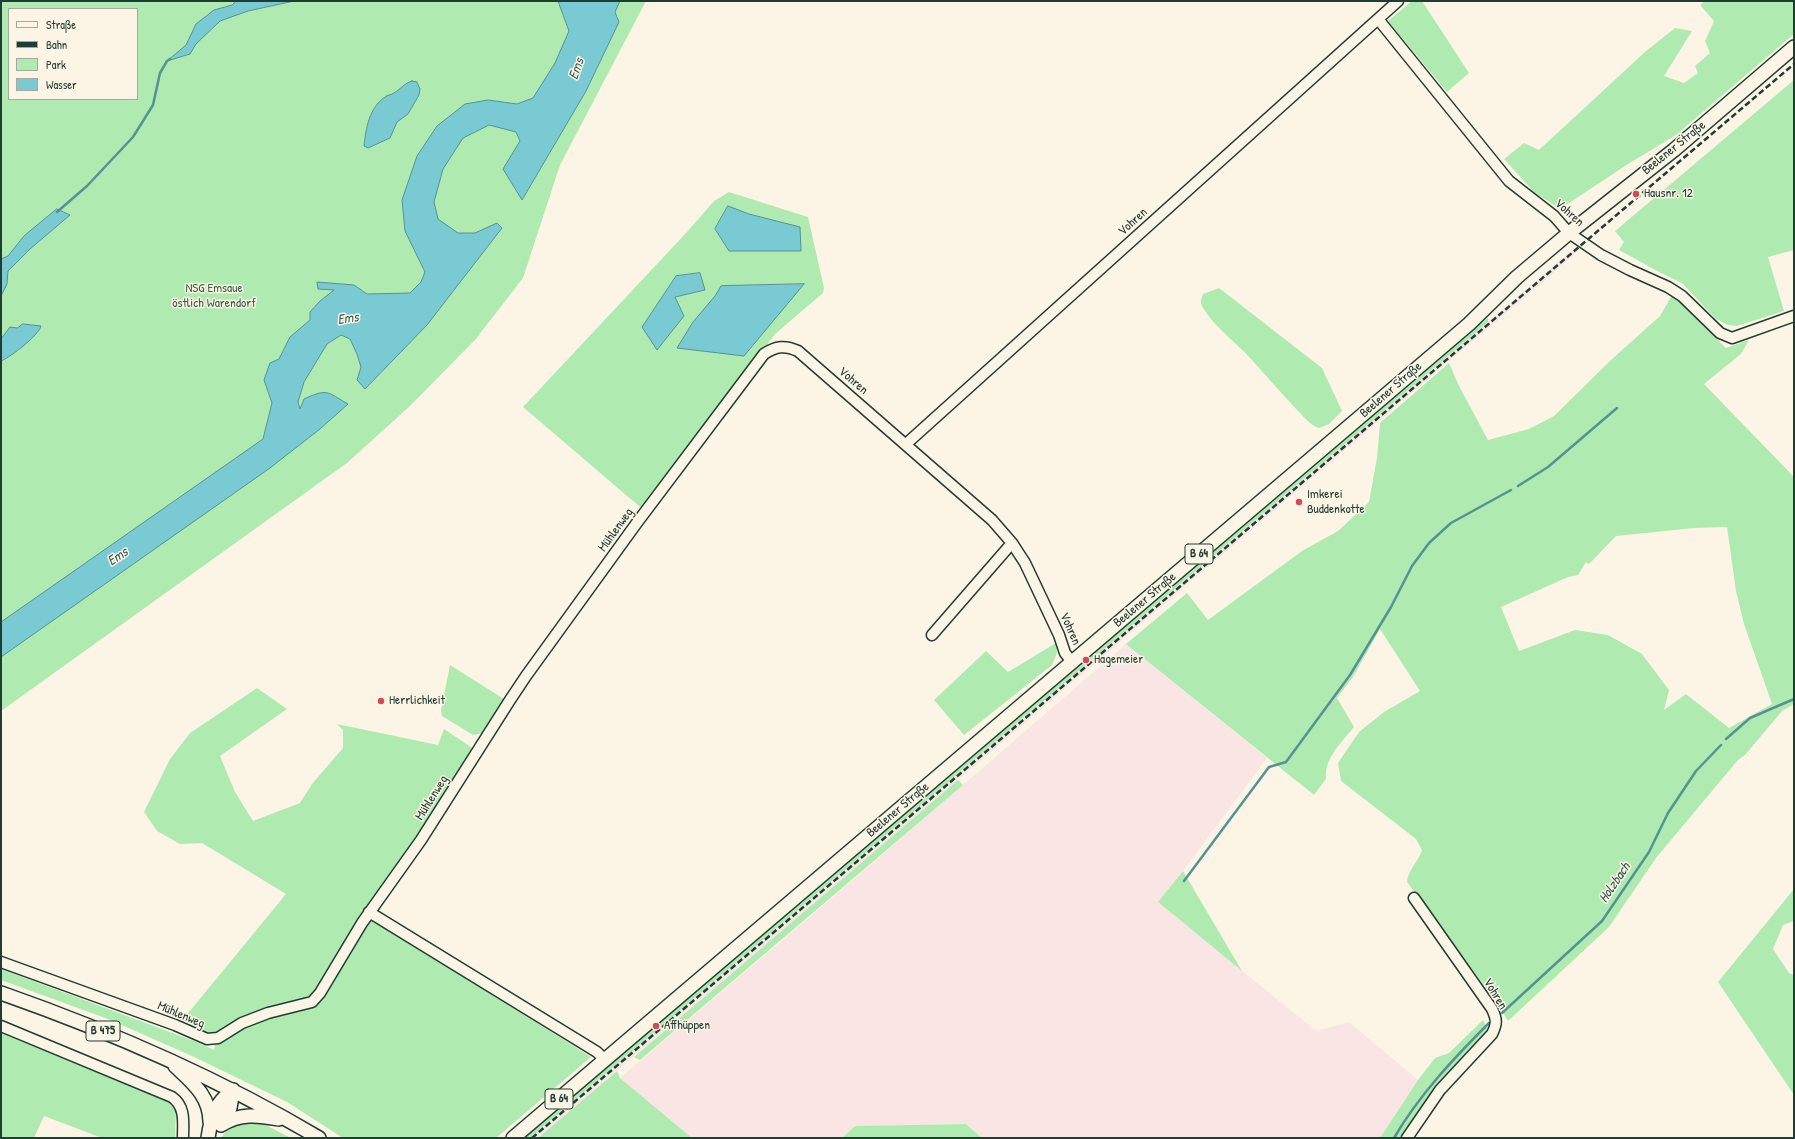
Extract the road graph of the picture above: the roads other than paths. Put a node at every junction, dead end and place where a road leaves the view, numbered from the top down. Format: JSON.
{"nodes":[{"id":1,"x":1398,"y":1,"type":"edge"},
{"id":2,"x":1378,"y":19,"type":"junction"},
{"id":3,"x":1794,"y":47,"type":"edge"},
{"id":4,"x":1569,"y":232,"type":"junction"},
{"id":5,"x":1794,"y":316,"type":"edge"},
{"id":6,"x":779,"y":346,"type":"joint"},
{"id":7,"x":906,"y":444,"type":"junction"},
{"id":8,"x":1012,"y":543,"type":"junction"},
{"id":9,"x":932,"y":635,"type":"dead end"},
{"id":10,"x":1072,"y":662,"type":"junction"},
{"id":11,"x":1414,"y":898,"type":"dead end"},
{"id":12,"x":369,"y":912,"type":"junction"},
{"id":13,"x":1,"y":962,"type":"edge"},
{"id":14,"x":1,"y":992,"type":"edge"},
{"id":15,"x":1,"y":1026,"type":"edge"},
{"id":16,"x":168,"y":1059,"type":"junction"},
{"id":17,"x":604,"y":1060,"type":"junction"},
{"id":18,"x":233,"y":1090,"type":"junction"},
{"id":19,"x":216,"y":1123,"type":"junction"},
{"id":20,"x":293,"y":1123,"type":"junction"},
{"id":21,"x":183,"y":1138,"type":"edge"},
{"id":22,"x":210,"y":1138,"type":"edge"},
{"id":23,"x":319,"y":1138,"type":"edge"},
{"id":24,"x":513,"y":1138,"type":"edge"},
{"id":25,"x":1407,"y":1138,"type":"edge"}],
"edges":[{"from":1,"to":2,"type":"street","name":"Vohren"},
{"from":2,"to":4,"type":"street","name":"Vohren"},
{"from":2,"to":7,"type":"street","name":"Vohren"},
{"from":3,"to":4,"type":"main road","name":"Beelener Straße","number":"B 64"},
{"from":4,"to":5,"type":"street","name":"Vohren"},
{"from":4,"to":10,"type":"main road","name":"Beelener Straße","number":"B 64"},
{"from":6,"to":7,"type":"street","name":"Vohren"},
{"from":6,"to":12,"type":"street","name":"Mühlenweg"},
{"from":7,"to":8,"type":"street","name":"Vohren"},
{"from":8,"to":9,"type":"street"},
{"from":8,"to":10,"type":"street","name":"Vohren"},
{"from":10,"to":17,"type":"main road","name":"Beelener Straße","number":"B 64"},
{"from":11,"to":25,"type":"street","name":"Vohren"},
{"from":12,"to":13,"type":"street","name":"Mühlenweg"},
{"from":12,"to":17,"type":"street"},
{"from":14,"to":16,"type":"main road","number":"B 475"},
{"from":15,"to":21,"type":"street"},
{"from":16,"to":18,"type":"main road","number":"B 475"},
{"from":16,"to":19,"type":"main road"},
{"from":17,"to":24,"type":"main road","name":"Beelener Straße","number":"B 64"},
{"from":18,"to":19,"type":"main road"},
{"from":18,"to":20,"type":"main road","number":"B 475"},
{"from":19,"to":20,"type":"main road"},
{"from":19,"to":22,"type":"main road"},
{"from":20,"to":23,"type":"main road","number":"B 475"}]}
